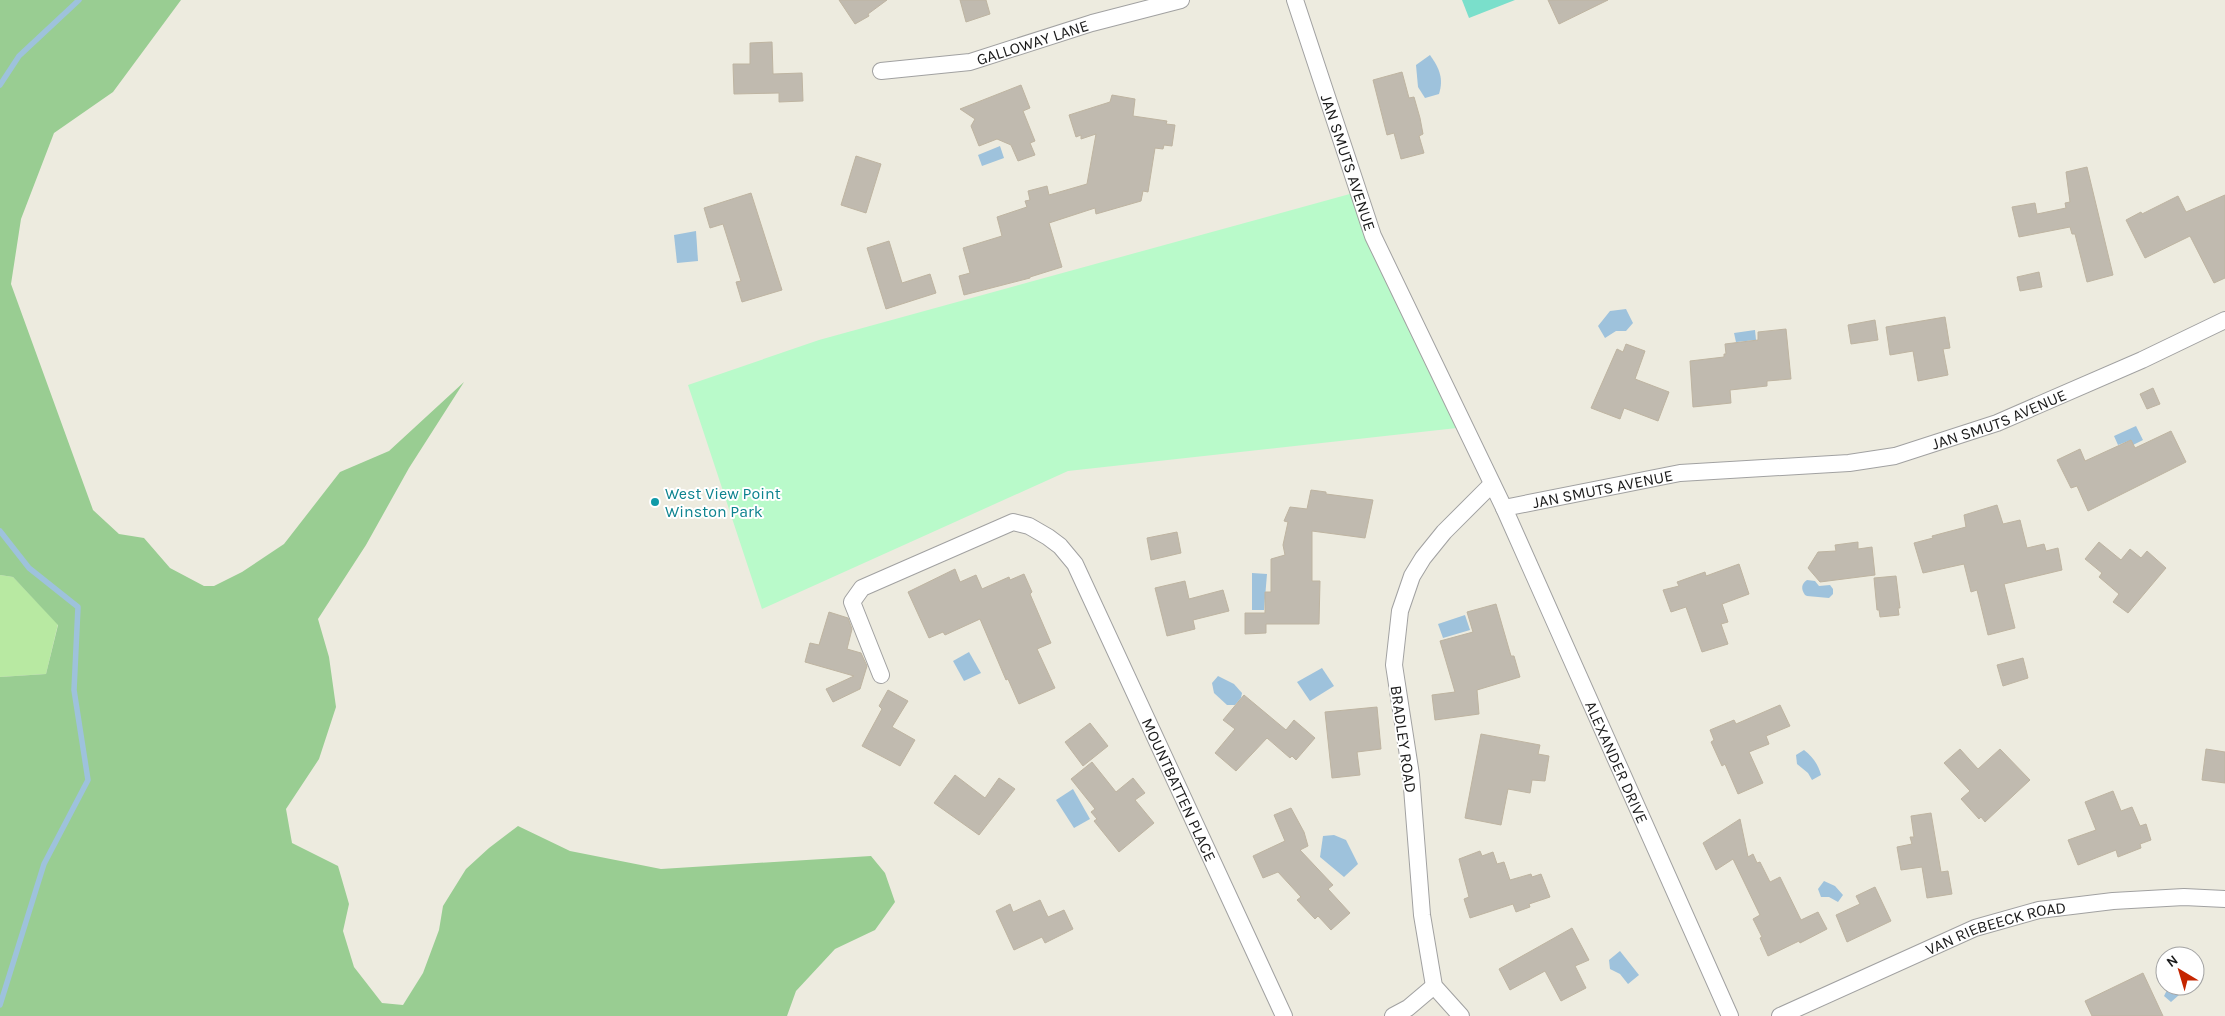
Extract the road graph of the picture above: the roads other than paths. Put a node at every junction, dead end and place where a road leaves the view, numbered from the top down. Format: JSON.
{"nodes":[{"id":1,"x":1181,"y":0,"type":"edge"},
{"id":2,"x":1295,"y":0,"type":"edge"},
{"id":3,"x":881,"y":72,"type":"dead end"},
{"id":4,"x":2225,"y":320,"type":"edge"},
{"id":5,"x":1492,"y":484,"type":"junction"},
{"id":6,"x":1504,"y":508,"type":"junction"},
{"id":7,"x":881,"y":675,"type":"dead end"},
{"id":8,"x":2225,"y":899,"type":"edge"},
{"id":9,"x":1434,"y":986,"type":"junction"},
{"id":10,"x":1284,"y":1016,"type":"edge"},
{"id":11,"x":1393,"y":1016,"type":"edge"},
{"id":12,"x":1461,"y":1016,"type":"edge"},
{"id":13,"x":1730,"y":1016,"type":"edge"},
{"id":14,"x":1780,"y":1016,"type":"edge"}],
"edges":[{"from":1,"to":3,"type":"street","name":"GALLOWAY LANE"},
{"from":2,"to":5,"type":"street","name":"JAN SMUTS AVENUE"},
{"from":4,"to":6,"type":"street","name":"JAN SMUTS AVENUE"},
{"from":5,"to":6,"type":"street","name":"JAN SMUTS AVENUE"},
{"from":5,"to":9,"type":"street","name":"BRADLEY ROAD"},
{"from":6,"to":13,"type":"street","name":"ALEXANDER DRIVE"},
{"from":7,"to":10,"type":"street","name":"MOUNTBATTEN PLACE"},
{"from":8,"to":14,"type":"street","name":"VAN RIEBEECK ROAD"},
{"from":9,"to":11,"type":"street"},
{"from":9,"to":12,"type":"street"}]}
